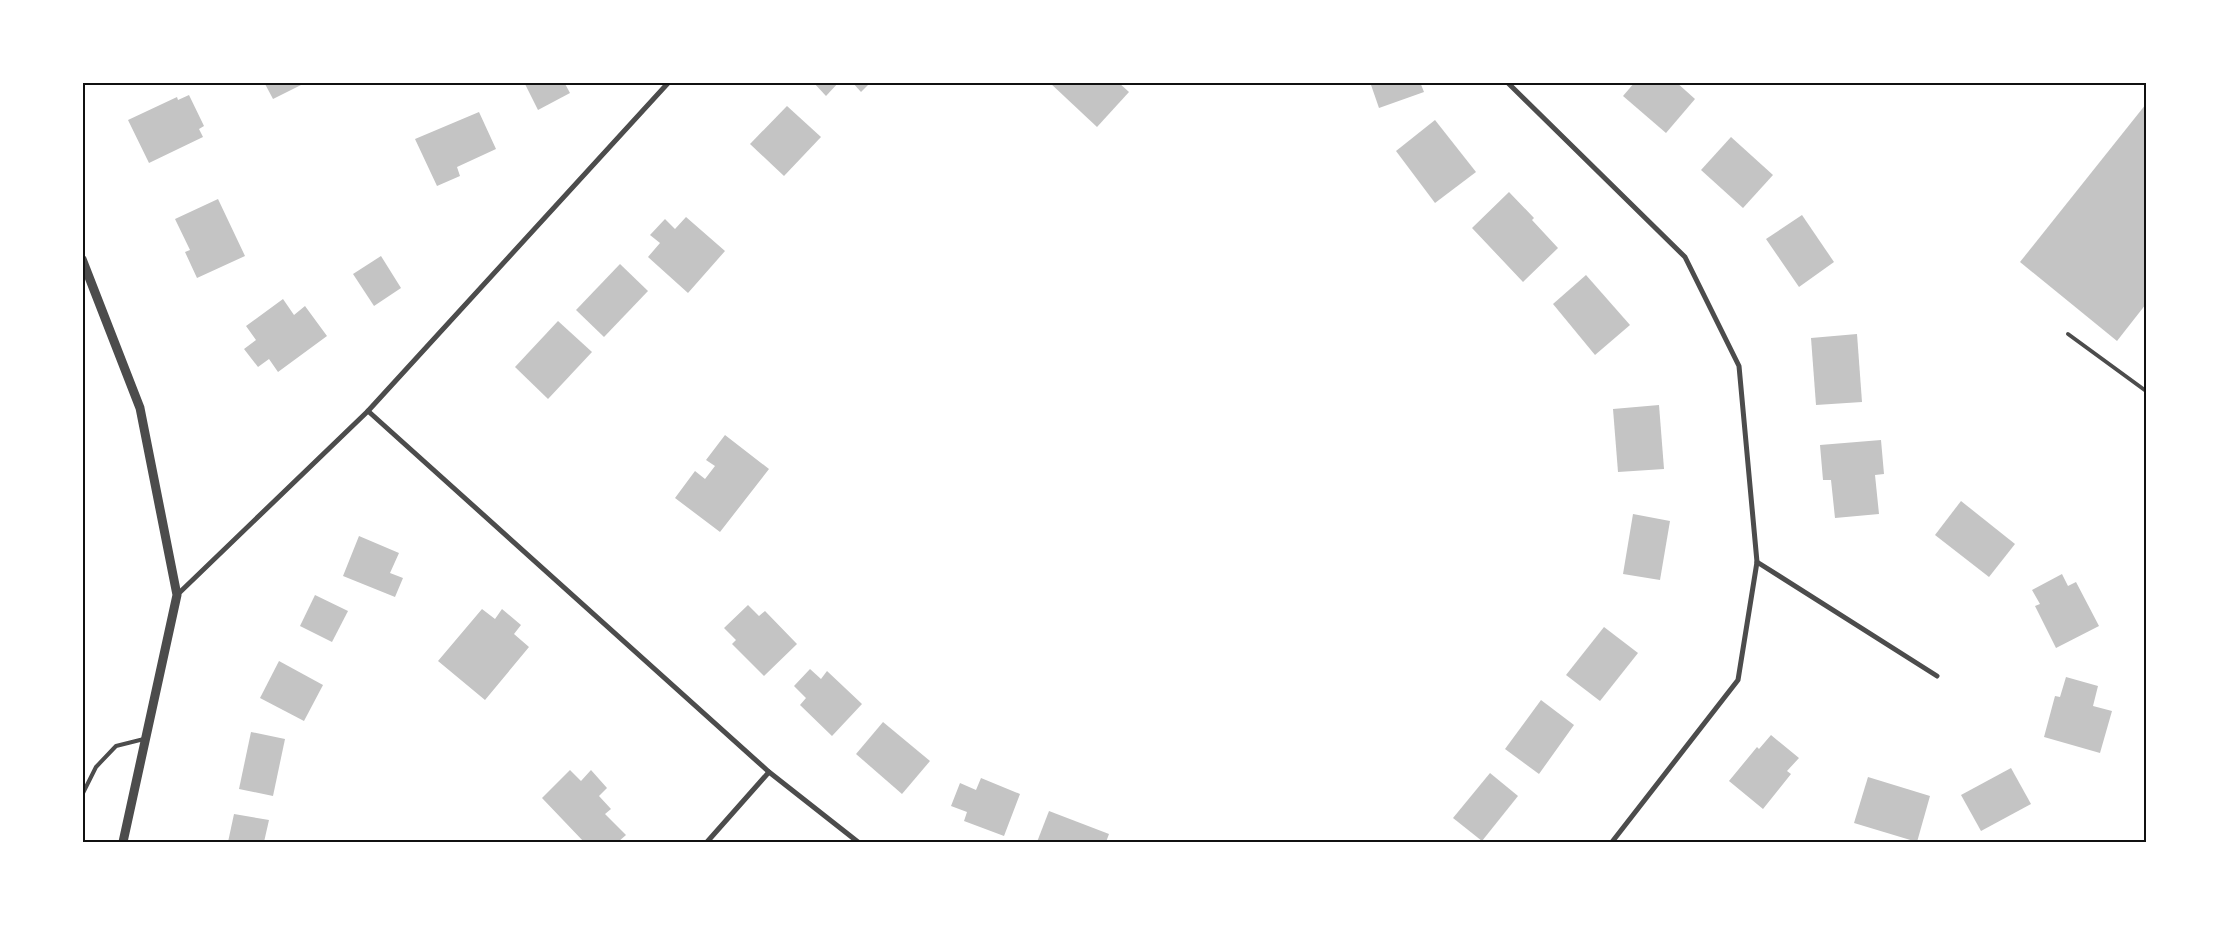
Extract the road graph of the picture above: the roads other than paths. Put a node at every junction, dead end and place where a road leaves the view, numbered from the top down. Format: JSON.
{"nodes":[{"id":1,"x":669,"y":82,"type":"edge"},
{"id":2,"x":1507,"y":82,"type":"edge"},
{"id":3,"x":82,"y":259,"type":"edge"},
{"id":4,"x":85,"y":271,"type":"edge"},
{"id":5,"x":2068,"y":334,"type":"dead end"},
{"id":6,"x":2146,"y":391,"type":"edge"},
{"id":7,"x":368,"y":412,"type":"junction"},
{"id":8,"x":1757,"y":562,"type":"junction"},
{"id":9,"x":177,"y":595,"type":"junction"},
{"id":10,"x":1937,"y":676,"type":"dead end"},
{"id":11,"x":146,"y":738,"type":"junction"},
{"id":12,"x":769,"y":772,"type":"junction"},
{"id":13,"x":82,"y":795,"type":"edge"},
{"id":14,"x":122,"y":842,"type":"edge"},
{"id":15,"x":708,"y":842,"type":"edge"},
{"id":16,"x":858,"y":842,"type":"edge"},
{"id":17,"x":1612,"y":842,"type":"edge"}],
"edges":[{"from":1,"to":7,"type":"street"},
{"from":2,"to":8,"type":"street"},
{"from":3,"to":4,"type":"street"},
{"from":4,"to":9,"type":"street"},
{"from":5,"to":6,"type":"lane"},
{"from":7,"to":9,"type":"street"},
{"from":7,"to":12,"type":"street"},
{"from":8,"to":10,"type":"street"},
{"from":8,"to":17,"type":"street"},
{"from":9,"to":11,"type":"street"},
{"from":11,"to":13,"type":"lane"},
{"from":11,"to":14,"type":"street"},
{"from":12,"to":15,"type":"street"},
{"from":12,"to":16,"type":"street"}]}
